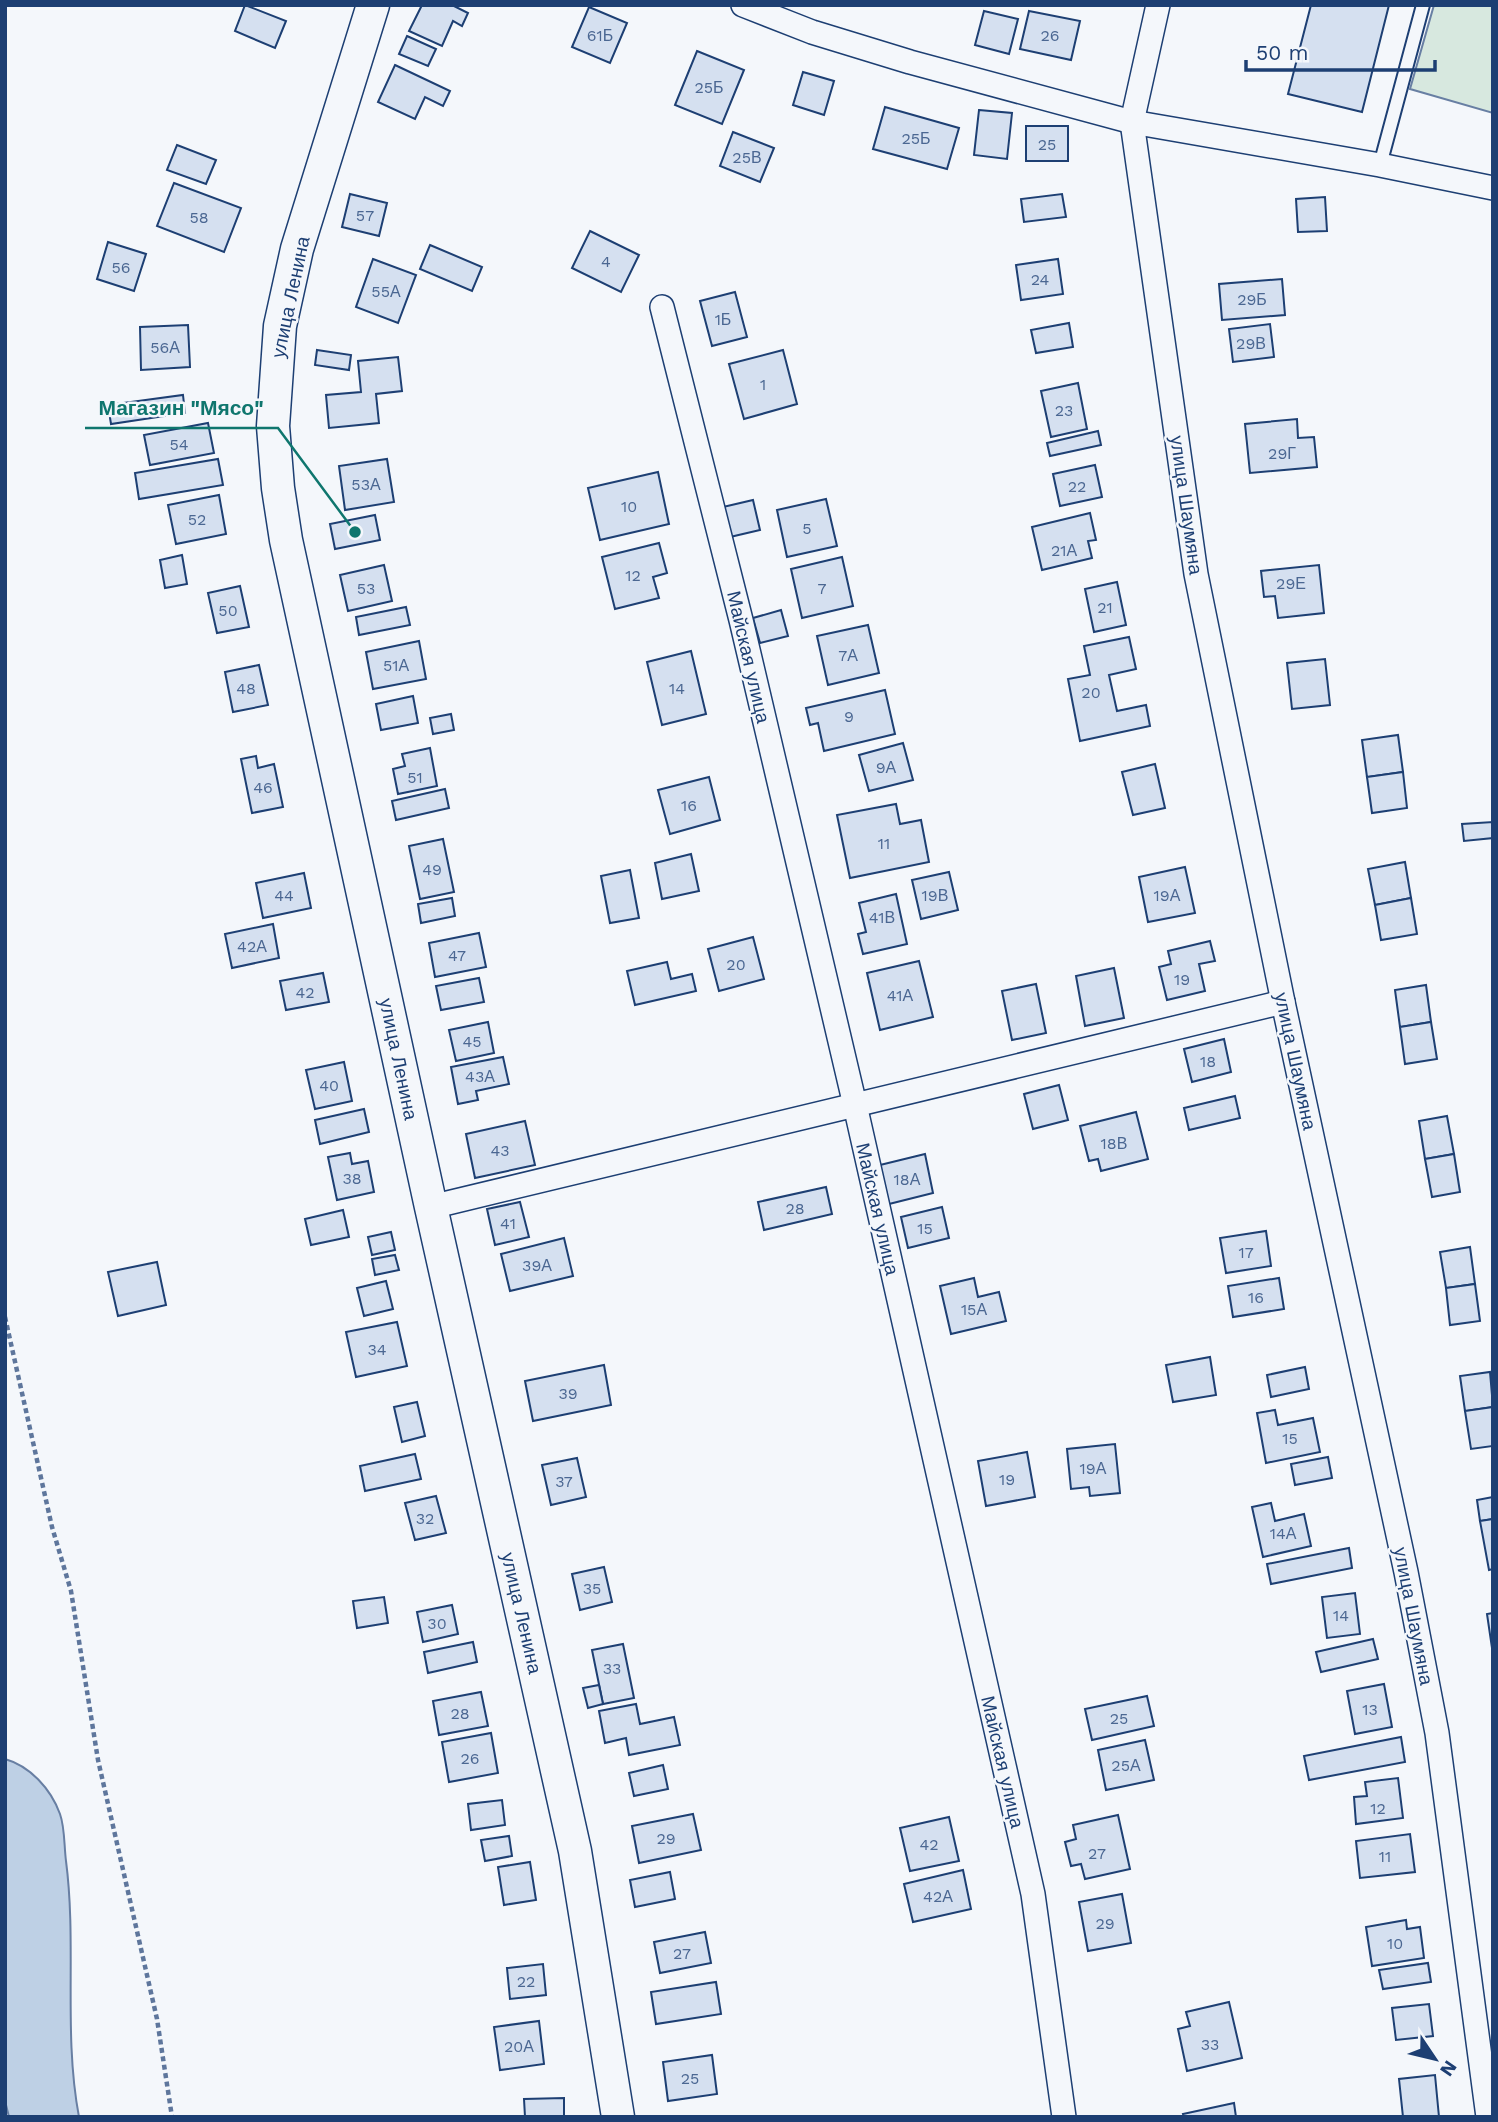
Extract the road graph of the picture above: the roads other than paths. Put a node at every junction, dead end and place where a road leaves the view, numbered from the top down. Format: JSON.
{"nodes":[{"id":1,"x":373,"y":5,"type":"edge"},
{"id":2,"x":743,"y":5,"type":"edge"},
{"id":3,"x":1158,"y":5,"type":"edge"},
{"id":4,"x":1423,"y":5,"type":"edge"},
{"id":5,"x":1132,"y":122,"type":"junction"},
{"id":6,"x":1380,"y":165,"type":"junction"},
{"id":7,"x":1493,"y":188,"type":"edge"},
{"id":8,"x":663,"y":307,"type":"dead end"},
{"id":9,"x":1283,"y":1002,"type":"junction"},
{"id":10,"x":855,"y":1105,"type":"junction"},
{"id":11,"x":431,"y":1207,"type":"junction"},
{"id":12,"x":618,"y":2117,"type":"edge"},
{"id":13,"x":1064,"y":2117,"type":"edge"},
{"id":14,"x":1488,"y":2117,"type":"edge"}],
"edges":[{"from":1,"to":11,"type":"street","name":"улица Ленина"},
{"from":2,"to":5,"type":"street"},
{"from":3,"to":5,"type":"street","name":"улица Шаумяна"},
{"from":4,"to":6,"type":"lane"},
{"from":5,"to":6,"type":"street"},
{"from":5,"to":9,"type":"street","name":"улица Шаумяна"},
{"from":6,"to":7,"type":"street"},
{"from":8,"to":10,"type":"street","name":"Майская улица"},
{"from":9,"to":10,"type":"street"},
{"from":9,"to":14,"type":"street","name":"улица Шаумяна"},
{"from":10,"to":11,"type":"street"},
{"from":10,"to":13,"type":"street","name":"Майская улица"},
{"from":11,"to":12,"type":"street","name":"улица Ленина"}]}
